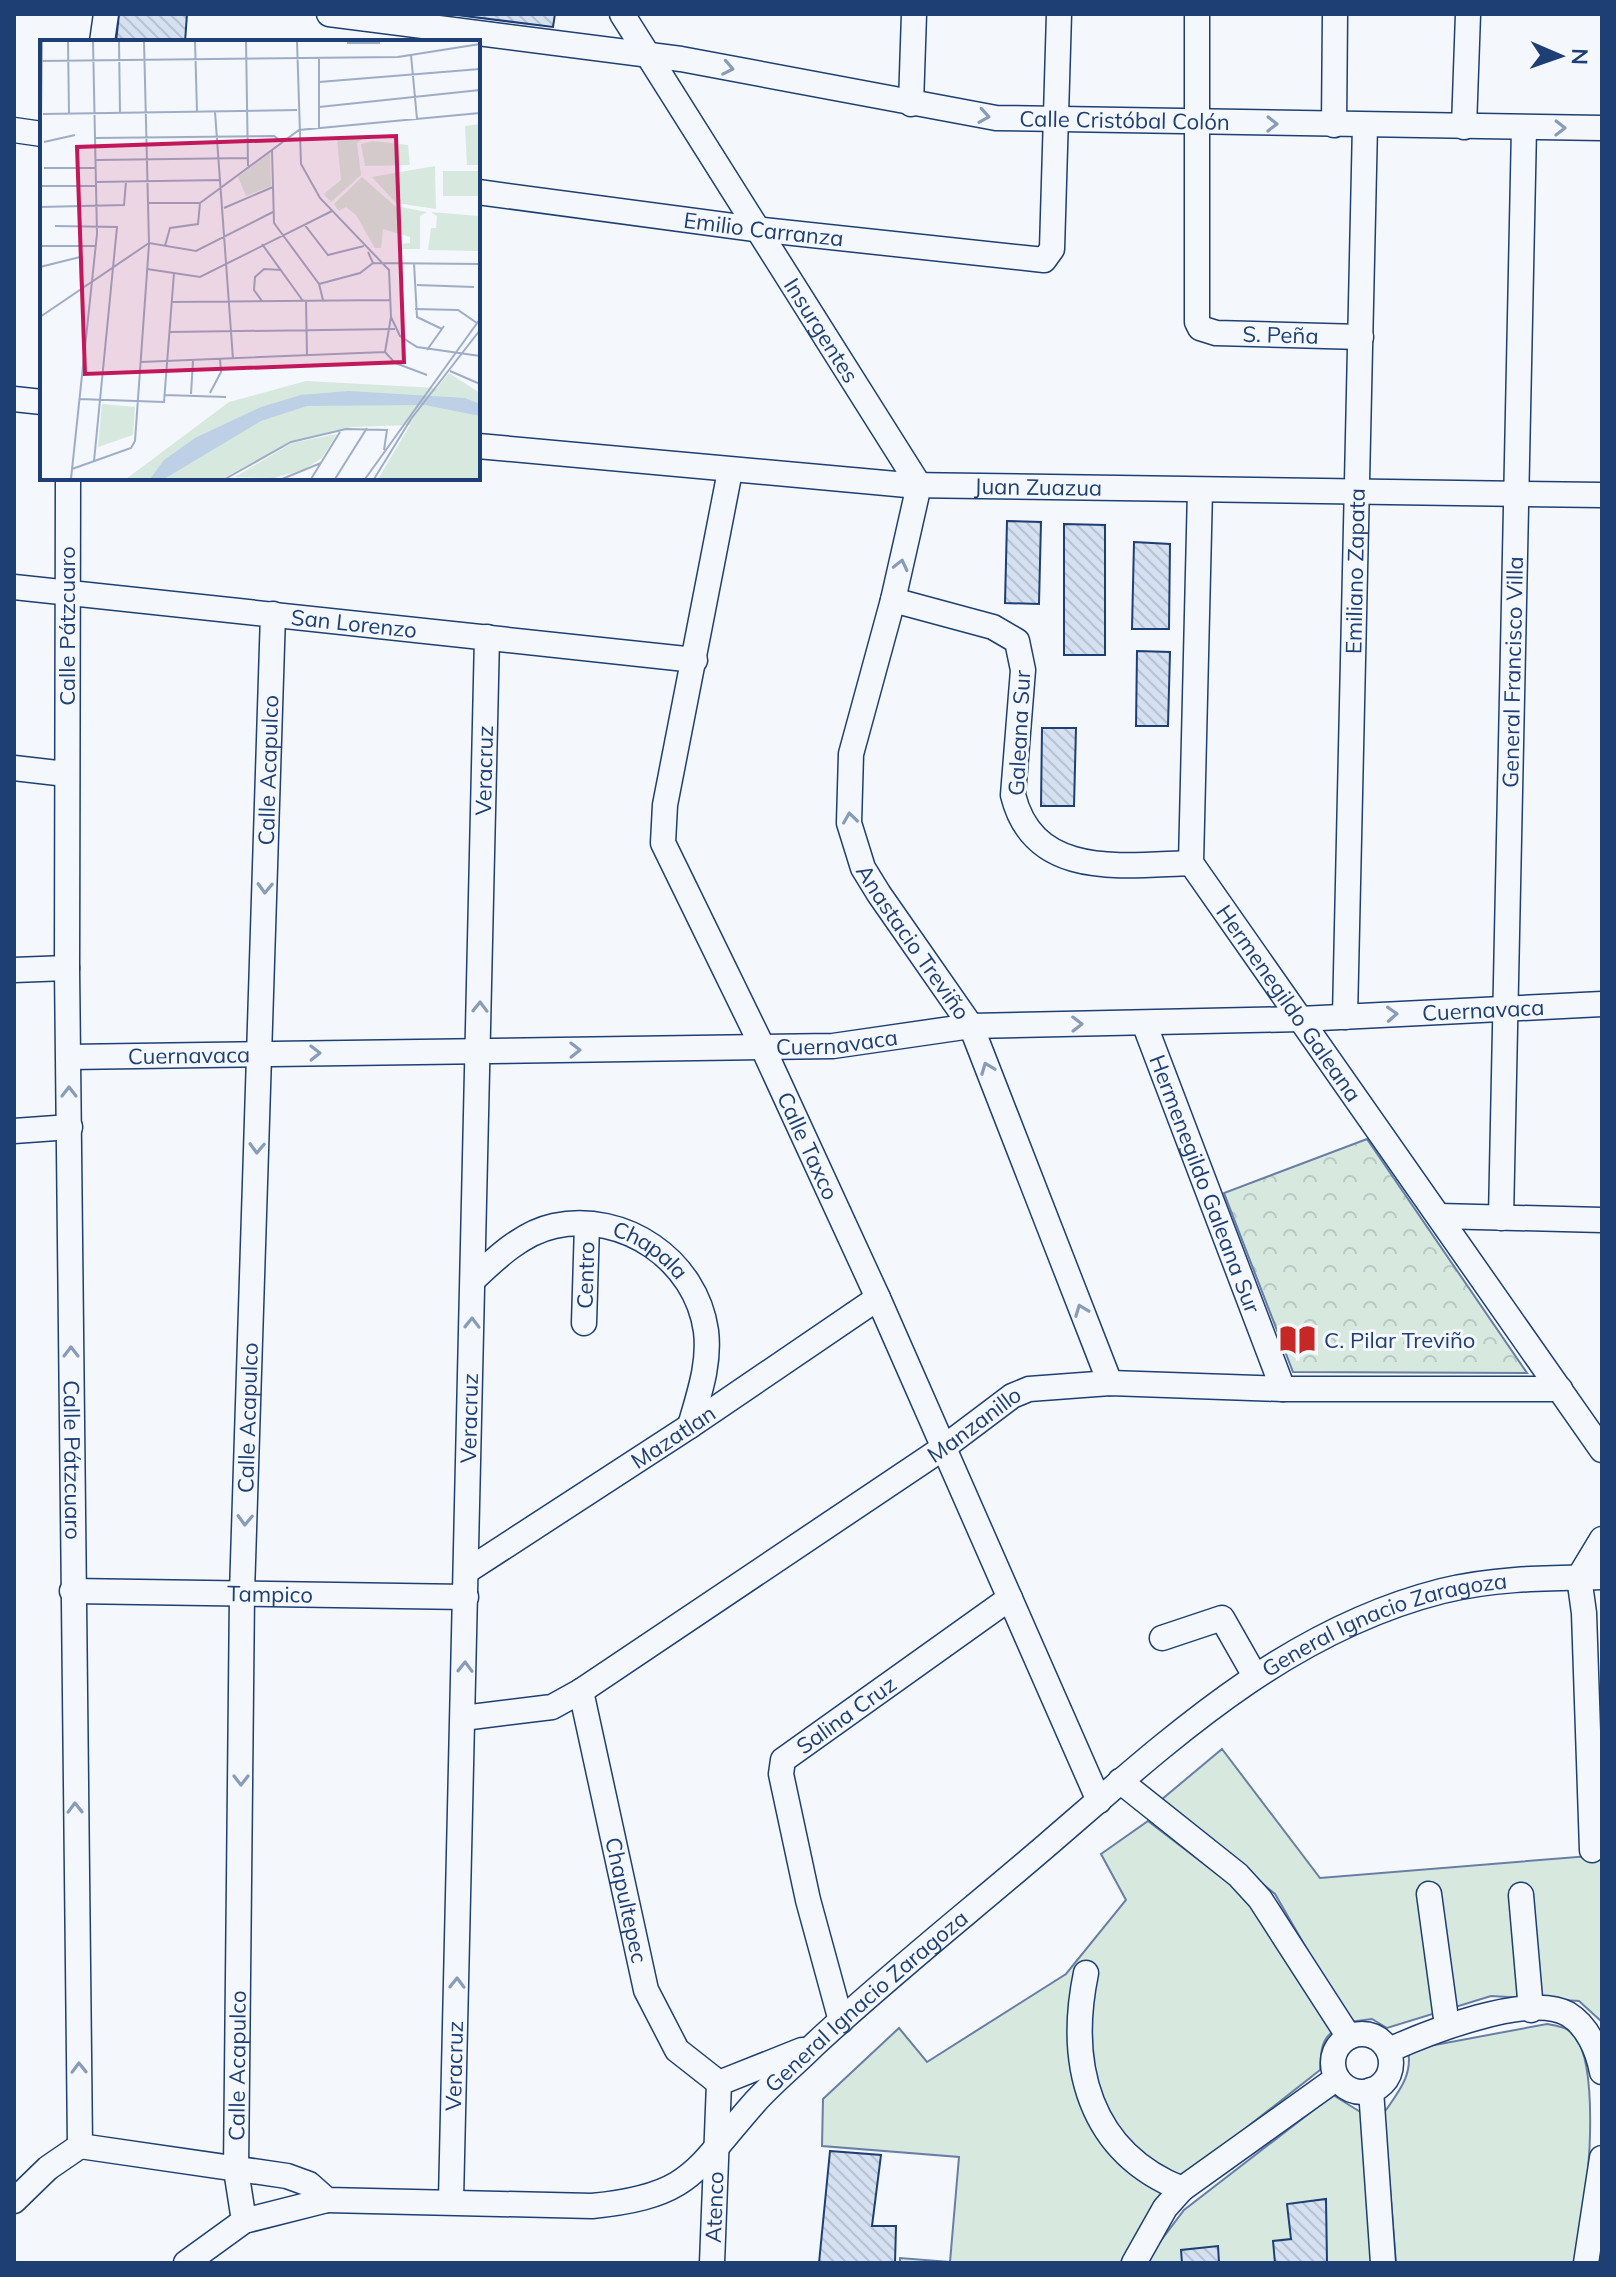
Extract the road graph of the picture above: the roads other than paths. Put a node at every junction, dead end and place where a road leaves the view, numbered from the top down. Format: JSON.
{"nodes":[{"id":1,"x":106,"y":14,"type":"edge"},
{"id":2,"x":329,"y":14,"type":"edge"},
{"id":3,"x":622,"y":14,"type":"edge"},
{"id":4,"x":914,"y":14,"type":"edge"},
{"id":5,"x":1059,"y":14,"type":"edge"},
{"id":6,"x":1197,"y":14,"type":"edge"},
{"id":7,"x":1335,"y":14,"type":"edge"},
{"id":8,"x":1468,"y":14,"type":"edge"},
{"id":9,"x":102,"y":40,"type":"edge"},
{"id":10,"x":651,"y":55,"type":"junction"},
{"id":11,"x":911,"y":104,"type":"junction"},
{"id":12,"x":1057,"y":119,"type":"junction"},
{"id":13,"x":1195,"y":123,"type":"junction"},
{"id":14,"x":1334,"y":125,"type":"junction"},
{"id":15,"x":1365,"y":125,"type":"junction"},
{"id":16,"x":1464,"y":127,"type":"junction"},
{"id":17,"x":1524,"y":128,"type":"junction"},
{"id":18,"x":1602,"y":128,"type":"edge"},
{"id":19,"x":14,"y":130,"type":"edge"},
{"id":20,"x":40,"y":134,"type":"edge"},
{"id":21,"x":480,"y":192,"type":"edge"},
{"id":22,"x":755,"y":229,"type":"junction"},
{"id":23,"x":1361,"y":337,"type":"junction"},
{"id":24,"x":14,"y":399,"type":"edge"},
{"id":25,"x":40,"y":402,"type":"edge"},
{"id":26,"x":480,"y":446,"type":"edge"},
{"id":27,"x":730,"y":471,"type":"junction"},
{"id":28,"x":68,"y":480,"type":"edge"},
{"id":29,"x":919,"y":485,"type":"junction"},
{"id":30,"x":1357,"y":489,"type":"junction"},
{"id":31,"x":1200,"y":490,"type":"junction"},
{"id":32,"x":1516,"y":492,"type":"junction"},
{"id":33,"x":1602,"y":495,"type":"edge"},
{"id":34,"x":14,"y":587,"type":"edge"},
{"id":35,"x":68,"y":592,"type":"junction"},
{"id":36,"x":893,"y":600,"type":"junction"},
{"id":37,"x":273,"y":614,"type":"junction"},
{"id":38,"x":487,"y":637,"type":"junction"},
{"id":39,"x":695,"y":660,"type":"junction"},
{"id":40,"x":14,"y":768,"type":"edge"},
{"id":41,"x":66,"y":774,"type":"junction"},
{"id":42,"x":1191,"y":863,"type":"junction"},
{"id":43,"x":67,"y":968,"type":"junction"},
{"id":44,"x":14,"y":970,"type":"edge"},
{"id":45,"x":1602,"y":1004,"type":"edge"},
{"id":46,"x":1505,"y":1009,"type":"junction"},
{"id":47,"x":1345,"y":1017,"type":"junction"},
{"id":48,"x":1300,"y":1019,"type":"junction"},
{"id":49,"x":1144,"y":1023,"type":"junction"},
{"id":50,"x":971,"y":1026,"type":"junction"},
{"id":51,"x":763,"y":1048,"type":"junction"},
{"id":52,"x":479,"y":1051,"type":"junction"},
{"id":53,"x":260,"y":1053,"type":"junction"},
{"id":54,"x":69,"y":1057,"type":"junction"},
{"id":55,"x":70,"y":1127,"type":"junction"},
{"id":56,"x":14,"y":1131,"type":"edge"},
{"id":57,"x":1439,"y":1216,"type":"junction"},
{"id":58,"x":1501,"y":1218,"type":"junction"},
{"id":59,"x":1602,"y":1220,"type":"edge"},
{"id":60,"x":587,"y":1225,"type":"junction"},
{"id":61,"x":473,"y":1280,"type":"junction"},
{"id":62,"x":878,"y":1298,"type":"junction"},
{"id":63,"x":584,"y":1323,"type":"dead end"},
{"id":64,"x":1110,"y":1383,"type":"junction"},
{"id":65,"x":1283,"y":1389,"type":"junction"},
{"id":66,"x":1560,"y":1389,"type":"junction"},
{"id":67,"x":690,"y":1426,"type":"junction"},
{"id":68,"x":943,"y":1448,"type":"junction"},
{"id":69,"x":1602,"y":1450,"type":"edge"},
{"id":70,"x":1602,"y":1539,"type":"edge"},
{"id":71,"x":467,"y":1571,"type":"junction"},
{"id":72,"x":1591,"y":1577,"type":"edge"},
{"id":73,"x":72,"y":1591,"type":"junction"},
{"id":74,"x":242,"y":1593,"type":"junction"},
{"id":75,"x":466,"y":1597,"type":"junction"},
{"id":76,"x":1010,"y":1598,"type":"junction"},
{"id":77,"x":1162,"y":1638,"type":"dead end"},
{"id":78,"x":1255,"y":1676,"type":"junction"},
{"id":79,"x":581,"y":1691,"type":"junction"},
{"id":80,"x":463,"y":1718,"type":"junction"},
{"id":81,"x":1120,"y":1781,"type":"junction"},
{"id":82,"x":1099,"y":1801,"type":"junction"},
{"id":83,"x":1592,"y":1850,"type":"dead end"},
{"id":84,"x":1429,"y":1894,"type":"dead end"},
{"id":85,"x":1521,"y":1895,"type":"dead end"},
{"id":86,"x":1086,"y":1973,"type":"dead end"},
{"id":87,"x":1531,"y":2010,"type":"junction"},
{"id":88,"x":841,"y":2021,"type":"junction"},
{"id":89,"x":1447,"y":2026,"type":"junction"},
{"id":90,"x":1349,"y":2037,"type":"junction"},
{"id":91,"x":815,"y":2045,"type":"junction"},
{"id":92,"x":1389,"y":2050,"type":"junction"},
{"id":93,"x":1602,"y":2072,"type":"edge"},
{"id":94,"x":1337,"y":2078,"type":"junction"},
{"id":95,"x":719,"y":2083,"type":"junction"},
{"id":96,"x":1371,"y":2090,"type":"junction"},
{"id":97,"x":80,"y":2146,"type":"junction"},
{"id":98,"x":716,"y":2152,"type":"junction"},
{"id":99,"x":1602,"y":2158,"type":"edge"},
{"id":100,"x":236,"y":2170,"type":"junction"},
{"id":101,"x":1182,"y":2189,"type":"junction"},
{"id":102,"x":327,"y":2200,"type":"junction"},
{"id":103,"x":451,"y":2200,"type":"junction"},
{"id":104,"x":14,"y":2201,"type":"edge"},
{"id":105,"x":244,"y":2221,"type":"junction"},
{"id":106,"x":186,"y":2263,"type":"edge"},
{"id":107,"x":712,"y":2263,"type":"edge"},
{"id":108,"x":1134,"y":2263,"type":"edge"},
{"id":109,"x":1383,"y":2263,"type":"edge"},
{"id":110,"x":1586,"y":2263,"type":"edge"}],
"edges":[{"from":1,"to":9,"type":"street"},
{"from":2,"to":10,"type":"street","name":"Calle Cristóbal Colón"},
{"from":3,"to":10,"type":"street","name":"Insurgentes"},
{"from":4,"to":11,"type":"street"},
{"from":5,"to":12,"type":"street"},
{"from":6,"to":13,"type":"street"},
{"from":7,"to":14,"type":"street"},
{"from":8,"to":16,"type":"street"},
{"from":10,"to":11,"type":"street","name":"Calle Cristóbal Colón","one_way":true},
{"from":10,"to":22,"type":"street","name":"Insurgentes"},
{"from":11,"to":12,"type":"street","name":"Calle Cristóbal Colón","one_way":true},
{"from":12,"to":13,"type":"street","name":"Calle Cristóbal Colón"},
{"from":12,"to":22,"type":"street","name":"Emilio Carranza"},
{"from":13,"to":14,"type":"street","name":"Calle Cristóbal Colón","one_way":true},
{"from":13,"to":23,"type":"street","name":"S. Peña"},
{"from":14,"to":15,"type":"street","name":"Calle Cristóbal Colón"},
{"from":15,"to":16,"type":"street","name":"Calle Cristóbal Colón"},
{"from":15,"to":23,"type":"street","name":"Emiliano Zapata"},
{"from":16,"to":17,"type":"street","name":"Calle Cristóbal Colón"},
{"from":17,"to":18,"type":"street","name":"Calle Cristóbal Colón","one_way":true},
{"from":17,"to":32,"type":"street","name":"General Francisco Villa"},
{"from":19,"to":20,"type":"street"},
{"from":21,"to":22,"type":"street","name":"Emilio Carranza"},
{"from":22,"to":29,"type":"street","name":"Insurgentes"},
{"from":23,"to":30,"type":"street","name":"Emiliano Zapata"},
{"from":24,"to":25,"type":"street"},
{"from":26,"to":27,"type":"street","name":"Juan Zuazua"},
{"from":27,"to":29,"type":"street","name":"Juan Zuazua"},
{"from":27,"to":39,"type":"street","name":"Calle Taxco"},
{"from":28,"to":35,"type":"street","name":"Calle Pátzcuaro"},
{"from":29,"to":31,"type":"street","name":"Juan Zuazua"},
{"from":36,"to":29,"type":"street","name":"Anastacio Treviño","one_way":true},
{"from":30,"to":31,"type":"street","name":"Juan Zuazua"},
{"from":30,"to":32,"type":"street","name":"Juan Zuazua"},
{"from":30,"to":47,"type":"street","name":"Emiliano Zapata"},
{"from":31,"to":42,"type":"street"},
{"from":32,"to":33,"type":"street","name":"Juan Zuazua"},
{"from":32,"to":46,"type":"street","name":"General Francisco Villa"},
{"from":34,"to":35,"type":"street","name":"San Lorenzo"},
{"from":35,"to":37,"type":"street","name":"San Lorenzo"},
{"from":35,"to":41,"type":"street","name":"Calle Pátzcuaro"},
{"from":36,"to":42,"type":"street","name":"Galeana Sur"},
{"from":50,"to":36,"type":"street","name":"Anastacio Treviño","one_way":true},
{"from":37,"to":38,"type":"street","name":"San Lorenzo"},
{"from":37,"to":53,"type":"street","name":"Calle Acapulco","one_way":true},
{"from":38,"to":39,"type":"street","name":"San Lorenzo"},
{"from":52,"to":38,"type":"street","name":"Veracruz","one_way":true},
{"from":39,"to":51,"type":"street","name":"Calle Taxco"},
{"from":40,"to":41,"type":"street"},
{"from":41,"to":43,"type":"street","name":"Calle Pátzcuaro"},
{"from":42,"to":48,"type":"street","name":"Hermenegildo Galeana"},
{"from":43,"to":44,"type":"street"},
{"from":43,"to":54,"type":"street","name":"Calle Pátzcuaro"},
{"from":45,"to":46,"type":"street","name":"Cuernavaca"},
{"from":47,"to":46,"type":"street","name":"Cuernavaca","one_way":true},
{"from":46,"to":58,"type":"street","name":"General Francisco Villa"},
{"from":47,"to":48,"type":"street","name":"Cuernavaca"},
{"from":48,"to":49,"type":"street","name":"Cuernavaca"},
{"from":48,"to":57,"type":"street","name":"Hermenegildo Galeana"},
{"from":50,"to":49,"type":"street","name":"Cuernavaca","one_way":true},
{"from":49,"to":65,"type":"street","name":"Hermenegildo Galeana Sur"},
{"from":50,"to":51,"type":"street","name":"Cuernavaca"},
{"from":64,"to":50,"type":"street","name":"Anastacio Treviño","one_way":true},
{"from":52,"to":51,"type":"street","name":"Cuernavaca","one_way":true},
{"from":51,"to":62,"type":"street","name":"Calle Taxco"},
{"from":53,"to":52,"type":"street","name":"Cuernavaca","one_way":true},
{"from":52,"to":61,"type":"street","name":"Veracruz"},
{"from":53,"to":54,"type":"street","name":"Cuernavaca"},
{"from":53,"to":74,"type":"street","name":"Calle Acapulco","one_way":true},
{"from":55,"to":54,"type":"street","name":"Calle Pátzcuaro","one_way":true},
{"from":55,"to":56,"type":"street"},
{"from":73,"to":55,"type":"street","name":"Calle Pátzcuaro","one_way":true},
{"from":57,"to":58,"type":"street"},
{"from":57,"to":66,"type":"street","name":"Hermenegildo Galeana"},
{"from":58,"to":59,"type":"street"},
{"from":60,"to":61,"type":"street","name":"Chapala"},
{"from":60,"to":63,"type":"street","name":"Centro"},
{"from":60,"to":67,"type":"street","name":"Chapala"},
{"from":71,"to":61,"type":"street","name":"Veracruz","one_way":true},
{"from":62,"to":67,"type":"street","name":"Mazatlan"},
{"from":62,"to":68,"type":"street","name":"Calle Taxco"},
{"from":64,"to":65,"type":"street","name":"Manzanillo"},
{"from":64,"to":68,"type":"street","name":"Manzanillo"},
{"from":65,"to":66,"type":"street","name":"Manzanillo"},
{"from":66,"to":69,"type":"street","name":"Hermenegildo Galeana"},
{"from":67,"to":71,"type":"street","name":"Mazatlan"},
{"from":68,"to":76,"type":"street","name":"Calle Taxco"},
{"from":68,"to":79,"type":"street","name":"Manzanillo"},
{"from":70,"to":72,"type":"street"},
{"from":71,"to":75,"type":"street","name":"Veracruz"},
{"from":72,"to":78,"type":"street","name":"General Ignacio Zaragoza"},
{"from":72,"to":83,"type":"street"},
{"from":73,"to":74,"type":"street","name":"Tampico"},
{"from":97,"to":73,"type":"street","name":"Calle Pátzcuaro","one_way":true},
{"from":74,"to":75,"type":"street","name":"Tampico"},
{"from":74,"to":100,"type":"street","name":"Calle Acapulco","one_way":true},
{"from":80,"to":75,"type":"street","name":"Veracruz","one_way":true},
{"from":76,"to":82,"type":"street","name":"Calle Taxco"},
{"from":76,"to":88,"type":"street","name":"Salina Cruz"},
{"from":77,"to":78,"type":"street"},
{"from":78,"to":81,"type":"street","name":"General Ignacio Zaragoza"},
{"from":79,"to":80,"type":"street","name":"Manzanillo"},
{"from":79,"to":95,"type":"street","name":"Chapultepec"},
{"from":103,"to":80,"type":"street","name":"Veracruz","one_way":true},
{"from":81,"to":82,"type":"street","name":"General Ignacio Zaragoza"},
{"from":81,"to":90,"type":"street"},
{"from":82,"to":88,"type":"street","name":"General Ignacio Zaragoza"},
{"from":84,"to":89,"type":"street"},
{"from":85,"to":87,"type":"street"},
{"from":86,"to":101,"type":"street"},
{"from":87,"to":89,"type":"street"},
{"from":87,"to":93,"type":"street"},
{"from":88,"to":91,"type":"street","name":"General Ignacio Zaragoza"},
{"from":89,"to":92,"type":"street"},
{"from":90,"to":92,"type":"street"},
{"from":90,"to":94,"type":"street"},
{"from":91,"to":95,"type":"street"},
{"from":91,"to":98,"type":"street","name":"General Ignacio Zaragoza"},
{"from":92,"to":96,"type":"street"},
{"from":94,"to":96,"type":"street"},
{"from":94,"to":101,"type":"street"},
{"from":95,"to":98,"type":"street"},
{"from":96,"to":109,"type":"street"},
{"from":97,"to":100,"type":"street"},
{"from":97,"to":104,"type":"street"},
{"from":98,"to":103,"type":"street","name":"General Ignacio Zaragoza"},
{"from":98,"to":107,"type":"street","name":"Atenco"},
{"from":99,"to":110,"type":"street"},
{"from":100,"to":102,"type":"street"},
{"from":100,"to":105,"type":"street","name":"Calle Acapulco"},
{"from":101,"to":108,"type":"street"},
{"from":102,"to":103,"type":"street","name":"General Ignacio Zaragoza"},
{"from":102,"to":105,"type":"street","name":"General Ignacio Zaragoza"},
{"from":105,"to":106,"type":"street"}]}
